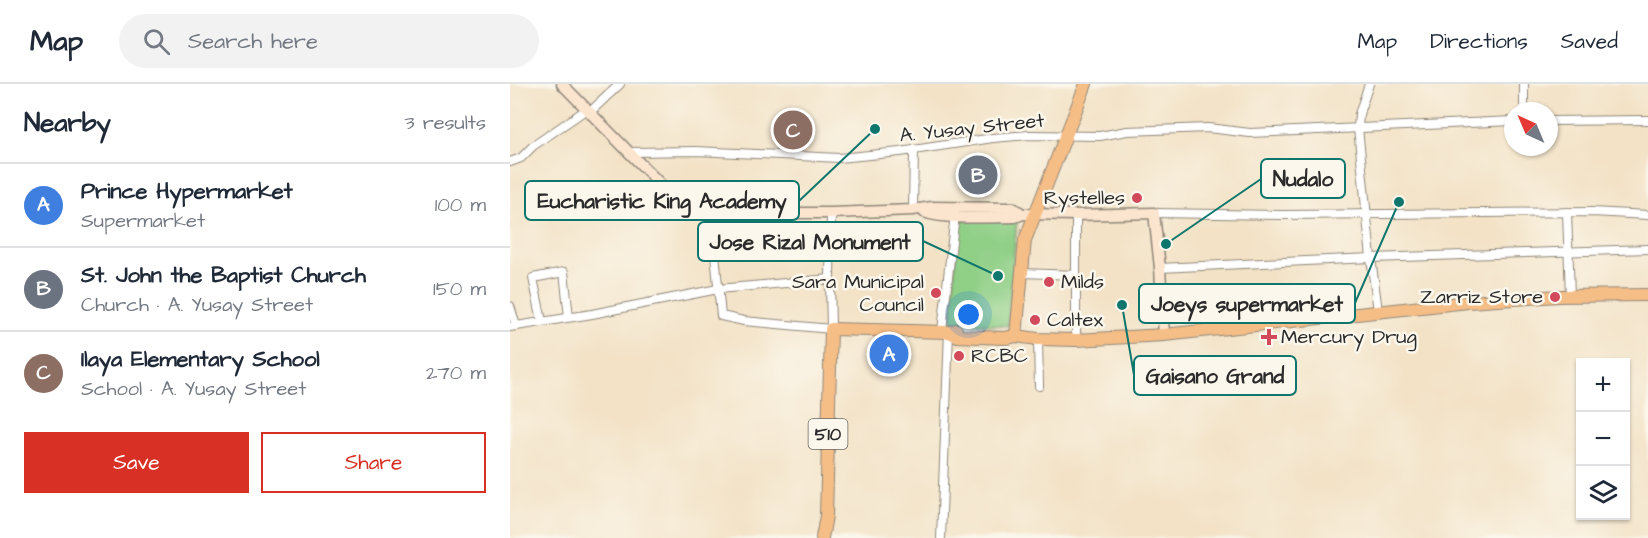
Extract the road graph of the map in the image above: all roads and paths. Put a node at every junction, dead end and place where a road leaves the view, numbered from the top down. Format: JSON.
{"nodes":[{"id":1,"x":562,"y":84,"type":"edge"},
{"id":2,"x":620,"y":84,"type":"edge"},
{"id":3,"x":1086,"y":84,"type":"edge"},
{"id":4,"x":1369,"y":84,"type":"edge"},
{"id":5,"x":1524,"y":84,"type":"edge"},
{"id":6,"x":1524,"y":102,"type":"edge"},
{"id":7,"x":589,"y":110,"type":"junction"},
{"id":8,"x":1648,"y":120,"type":"edge"},
{"id":9,"x":1504,"y":121,"type":"edge"},
{"id":10,"x":1558,"y":121,"type":"edge"},
{"id":11,"x":1358,"y":128,"type":"junction"},
{"id":12,"x":1066,"y":135,"type":"junction"},
{"id":13,"x":914,"y":150,"type":"junction"},
{"id":14,"x":630,"y":152,"type":"junction"},
{"id":15,"x":510,"y":162,"type":"edge"},
{"id":16,"x":916,"y":210,"type":"junction"},
{"id":17,"x":956,"y":212,"type":"junction"},
{"id":18,"x":1567,"y":212,"type":"junction"},
{"id":19,"x":711,"y":213,"type":"junction"},
{"id":20,"x":831,"y":213,"type":"junction"},
{"id":21,"x":1154,"y":213,"type":"junction"},
{"id":22,"x":1366,"y":213,"type":"junction"},
{"id":23,"x":1028,"y":214,"type":"junction"},
{"id":24,"x":1076,"y":214,"type":"junction"},
{"id":25,"x":1648,"y":215,"type":"edge"},
{"id":26,"x":1648,"y":249,"type":"edge"},
{"id":27,"x":1568,"y":251,"type":"junction"},
{"id":28,"x":1371,"y":258,"type":"junction"},
{"id":29,"x":1160,"y":268,"type":"junction"},
{"id":30,"x":1022,"y":273,"type":"junction"},
{"id":31,"x":1076,"y":275,"type":"junction"},
{"id":32,"x":830,"y":279,"type":"junction"},
{"id":33,"x":718,"y":290,"type":"junction"},
{"id":34,"x":1648,"y":295,"type":"edge"},
{"id":35,"x":1570,"y":296,"type":"junction"},
{"id":36,"x":510,"y":306,"type":"edge"},
{"id":37,"x":1378,"y":311,"type":"junction"},
{"id":38,"x":569,"y":317,"type":"junction"},
{"id":39,"x":542,"y":321,"type":"junction"},
{"id":40,"x":513,"y":326,"type":"edge"},
{"id":41,"x":831,"y":329,"type":"junction"},
{"id":42,"x":946,"y":332,"type":"junction"},
{"id":43,"x":1016,"y":334,"type":"junction"},
{"id":44,"x":1164,"y":334,"type":"junction"},
{"id":45,"x":1038,"y":339,"type":"junction"},
{"id":46,"x":1076,"y":340,"type":"junction"},
{"id":47,"x":1039,"y":386,"type":"dead end"},
{"id":48,"x":822,"y":538,"type":"edge"},
{"id":49,"x":942,"y":538,"type":"edge"}],
"edges":[{"from":1,"to":7,"type":"street"},
{"from":2,"to":7,"type":"street"},
{"from":3,"to":12,"type":"main road"},
{"from":4,"to":11,"type":"street"},
{"from":5,"to":6,"type":"street"},
{"from":7,"to":14,"type":"street"},
{"from":7,"to":15,"type":"street"},
{"from":8,"to":10,"type":"street"},
{"from":9,"to":11,"type":"street","name":"A. Yusay Street"},
{"from":11,"to":12,"type":"street","name":"A. Yusay Street"},
{"from":11,"to":22,"type":"street"},
{"from":12,"to":13,"type":"street","name":"A. Yusay Street"},
{"from":12,"to":23,"type":"main road"},
{"from":13,"to":14,"type":"street","name":"A. Yusay Street"},
{"from":13,"to":16,"type":"street"},
{"from":14,"to":19,"type":"street"},
{"from":16,"to":17,"type":"street"},
{"from":16,"to":20,"type":"street"},
{"from":17,"to":23,"type":"street"},
{"from":17,"to":42,"type":"street"},
{"from":18,"to":22,"type":"street"},
{"from":18,"to":25,"type":"street"},
{"from":18,"to":27,"type":"street"},
{"from":19,"to":20,"type":"street"},
{"from":19,"to":33,"type":"street"},
{"from":20,"to":32,"type":"street"},
{"from":21,"to":22,"type":"street"},
{"from":21,"to":24,"type":"street"},
{"from":21,"to":29,"type":"street"},
{"from":22,"to":28,"type":"street"},
{"from":23,"to":24,"type":"street"},
{"from":23,"to":30,"type":"main road"},
{"from":24,"to":31,"type":"street"},
{"from":26,"to":27,"type":"street"},
{"from":27,"to":28,"type":"street"},
{"from":27,"to":35,"type":"street"},
{"from":28,"to":29,"type":"street"},
{"from":28,"to":37,"type":"street"},
{"from":29,"to":44,"type":"street"},
{"from":30,"to":31,"type":"street"},
{"from":30,"to":43,"type":"main road"},
{"from":31,"to":46,"type":"street"},
{"from":32,"to":33,"type":"street"},
{"from":32,"to":41,"type":"street"},
{"from":33,"to":38,"type":"street"},
{"from":33,"to":41,"type":"street"},
{"from":34,"to":35,"type":"main road"},
{"from":35,"to":37,"type":"main road"},
{"from":36,"to":40,"type":"street"},
{"from":37,"to":44,"type":"main road"},
{"from":38,"to":39,"type":"street"},
{"from":38,"to":39,"type":"street"},
{"from":39,"to":40,"type":"street"},
{"from":41,"to":42,"type":"main road"},
{"from":41,"to":48,"type":"main road","number":"510"},
{"from":42,"to":43,"type":"main road"},
{"from":42,"to":49,"type":"street"},
{"from":43,"to":45,"type":"main road"},
{"from":44,"to":46,"type":"main road"},
{"from":45,"to":46,"type":"main road"},
{"from":45,"to":47,"type":"street"}]}
